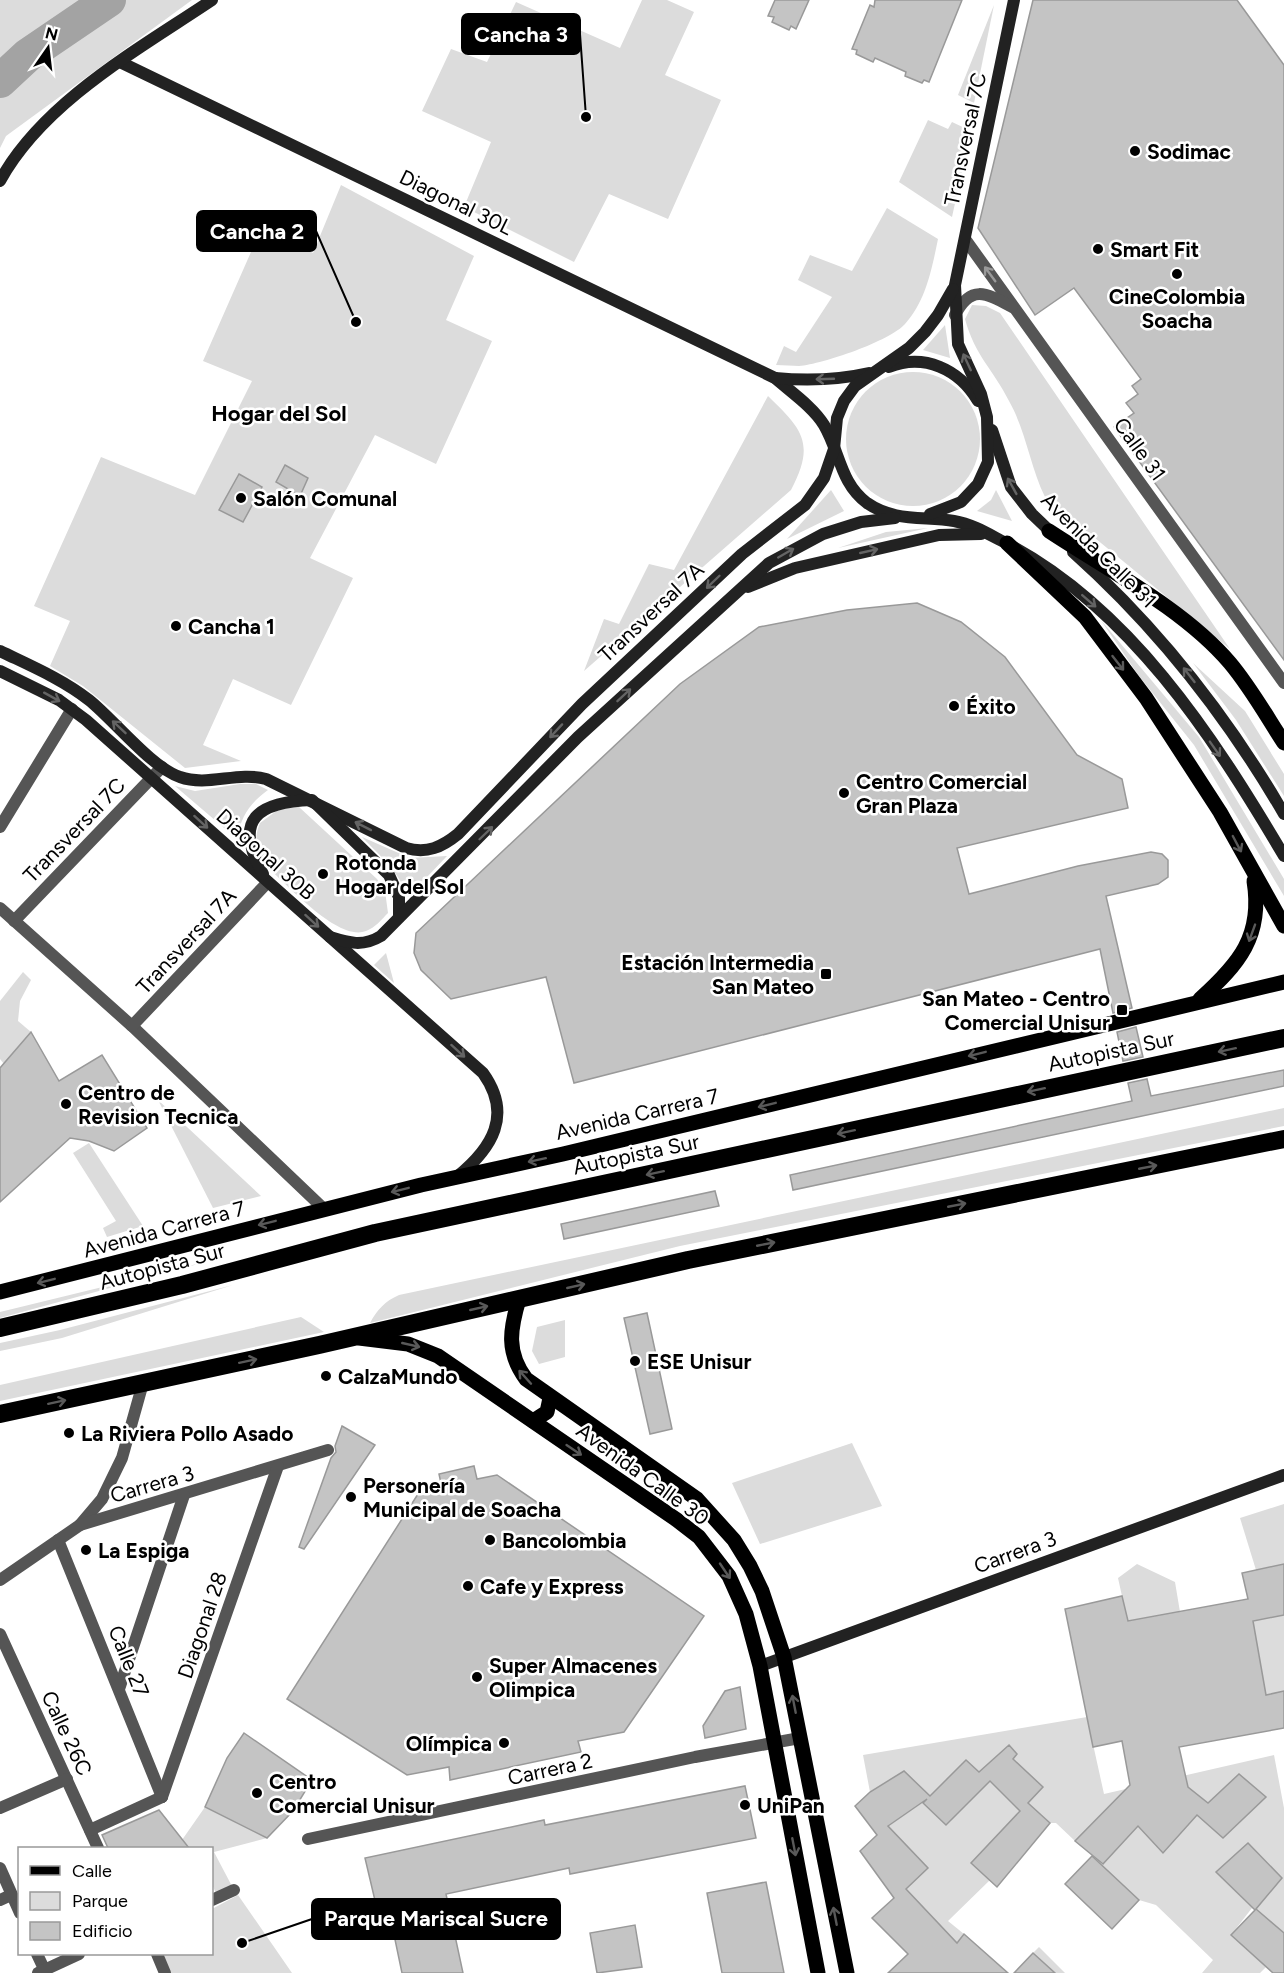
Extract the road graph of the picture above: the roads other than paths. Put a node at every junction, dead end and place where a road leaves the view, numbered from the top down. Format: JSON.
{"nodes":[{"id":1,"x":212,"y":0,"type":"edge"},
{"id":2,"x":1014,"y":0,"type":"edge"},
{"id":3,"x":120,"y":62,"type":"junction"},
{"id":4,"x":0,"y":181,"type":"edge"},
{"id":5,"x":965,"y":238,"type":"junction"},
{"id":6,"x":955,"y":285,"type":"junction"},
{"id":7,"x":1016,"y":309,"type":"junction"},
{"id":8,"x":955,"y":315,"type":"junction"},
{"id":9,"x":874,"y":372,"type":"junction"},
{"id":10,"x":775,"y":378,"type":"junction"},
{"id":11,"x":987,"y":417,"type":"junction"},
{"id":12,"x":834,"y":448,"type":"junction"},
{"id":13,"x":913,"y":519,"type":"junction"},
{"id":14,"x":1049,"y":531,"type":"junction"},
{"id":15,"x":990,"y":534,"type":"junction"},
{"id":16,"x":1007,"y":543,"type":"junction"},
{"id":17,"x":734,"y":594,"type":"junction"},
{"id":18,"x":0,"y":651,"type":"edge"},
{"id":19,"x":0,"y":671,"type":"edge"},
{"id":20,"x":1284,"y":682,"type":"edge"},
{"id":21,"x":72,"y":708,"type":"junction"},
{"id":22,"x":1284,"y":743,"type":"edge"},
{"id":23,"x":162,"y":767,"type":"junction"},
{"id":24,"x":152,"y":778,"type":"junction"},
{"id":25,"x":312,"y":800,"type":"junction"},
{"id":26,"x":1284,"y":814,"type":"edge"},
{"id":27,"x":0,"y":827,"type":"edge"},
{"id":28,"x":1284,"y":856,"type":"edge"},
{"id":29,"x":1253,"y":875,"type":"junction"},
{"id":30,"x":268,"y":882,"type":"junction"},
{"id":31,"x":0,"y":908,"type":"edge"},
{"id":32,"x":399,"y":917,"type":"junction"},
{"id":33,"x":14,"y":921,"type":"junction"},
{"id":34,"x":1284,"y":926,"type":"edge"},
{"id":35,"x":330,"y":937,"type":"junction"},
{"id":36,"x":1284,"y":982,"type":"edge"},
{"id":37,"x":1197,"y":1001,"type":"junction"},
{"id":38,"x":132,"y":1026,"type":"junction"},
{"id":39,"x":1284,"y":1038,"type":"edge"},
{"id":40,"x":1284,"y":1139,"type":"edge"},
{"id":41,"x":457,"y":1177,"type":"junction"},
{"id":42,"x":324,"y":1209,"type":"junction"},
{"id":43,"x":0,"y":1292,"type":"edge"},
{"id":44,"x":519,"y":1299,"type":"junction"},
{"id":45,"x":0,"y":1328,"type":"edge"},
{"id":46,"x":353,"y":1338,"type":"junction"},
{"id":47,"x":143,"y":1383,"type":"junction"},
{"id":48,"x":550,"y":1398,"type":"junction"},
{"id":49,"x":0,"y":1414,"type":"edge"},
{"id":50,"x":532,"y":1421,"type":"junction"},
{"id":51,"x":328,"y":1450,"type":"dead end"},
{"id":52,"x":278,"y":1466,"type":"junction"},
{"id":53,"x":1284,"y":1475,"type":"edge"},
{"id":54,"x":184,"y":1495,"type":"junction"},
{"id":55,"x":80,"y":1525,"type":"junction"},
{"id":56,"x":58,"y":1540,"type":"junction"},
{"id":57,"x":0,"y":1580,"type":"edge"},
{"id":58,"x":0,"y":1634,"type":"edge"},
{"id":59,"x":784,"y":1657,"type":"junction"},
{"id":60,"x":760,"y":1666,"type":"junction"},
{"id":61,"x":119,"y":1689,"type":"junction"},
{"id":62,"x":800,"y":1738,"type":"junction"},
{"id":63,"x":774,"y":1744,"type":"junction"},
{"id":64,"x":67,"y":1779,"type":"junction"},
{"id":65,"x":162,"y":1797,"type":"junction"},
{"id":66,"x":0,"y":1808,"type":"edge"},
{"id":67,"x":90,"y":1830,"type":"junction"},
{"id":68,"x":308,"y":1839,"type":"dead end"},
{"id":69,"x":98,"y":1847,"type":"edge"},
{"id":70,"x":0,"y":1868,"type":"edge"},
{"id":71,"x":234,"y":1890,"type":"dead end"},
{"id":72,"x":6,"y":1897,"type":"edge"},
{"id":73,"x":213,"y":1900,"type":"edge"},
{"id":74,"x":18,"y":1911,"type":"edge"},
{"id":75,"x":38,"y":1955,"type":"edge"},
{"id":76,"x":75,"y":1955,"type":"edge"},
{"id":77,"x":158,"y":1955,"type":"edge"},
{"id":78,"x":43,"y":1972,"type":"edge"},
{"id":79,"x":165,"y":1973,"type":"edge"},
{"id":80,"x":818,"y":1973,"type":"edge"},
{"id":81,"x":847,"y":1973,"type":"edge"}],
"edges":[{"from":1,"to":3,"type":"main road"},
{"from":2,"to":5,"type":"main road","name":"Transversal 7C"},
{"from":3,"to":4,"type":"main road"},
{"from":3,"to":10,"type":"main road","name":"Diagonal 30L"},
{"from":5,"to":6,"type":"main road","name":"Transversal 7C"},
{"from":7,"to":5,"type":"street","name":"Calle 31","one_way":true},
{"from":6,"to":8,"type":"main road","name":"Transversal 7C"},
{"from":6,"to":9,"type":"main road","name":"Transversal 7C"},
{"from":7,"to":8,"type":"street"},
{"from":7,"to":20,"type":"street","name":"Calle 31"},
{"from":11,"to":8,"type":"main road","name":"Transversal 7C","one_way":true},
{"from":9,"to":10,"type":"main road","one_way":true},
{"from":9,"to":11,"type":"main road","name":"Avenida Calle 31"},
{"from":9,"to":12,"type":"main road","name":"Transversal 7A"},
{"from":10,"to":12,"type":"main road","name":"Avenida Calle 31"},
{"from":11,"to":13,"type":"main road","name":"Transversal 7C"},
{"from":14,"to":11,"type":"main road","name":"Avenida Calle 31","one_way":true},
{"from":12,"to":13,"type":"main road","name":"Avenida Calle 31"},
{"from":12,"to":25,"type":"main road","name":"Transversal 7A","one_way":true},
{"from":13,"to":15,"type":"main road","name":"Avenida Calle 31"},
{"from":17,"to":13,"type":"main road","name":"Transversal 7A","one_way":true},
{"from":14,"to":22,"type":"main road"},
{"from":26,"to":14,"type":"main road","name":"Avenida Calle 31","one_way":true},
{"from":15,"to":16,"type":"main road","name":"Avenida Calle 31"},
{"from":17,"to":15,"type":"main road","one_way":true},
{"from":16,"to":28,"type":"main road","name":"Avenida Calle 31","one_way":true},
{"from":16,"to":29,"type":"main road","one_way":true},
{"from":32,"to":17,"type":"main road","name":"Transversal 7A","one_way":true},
{"from":23,"to":18,"type":"main road","one_way":true},
{"from":19,"to":21,"type":"main road","name":"Diagonal 30B","one_way":true},
{"from":21,"to":24,"type":"main road","name":"Diagonal 30B"},
{"from":21,"to":27,"type":"street"},
{"from":23,"to":24,"type":"street","name":"Transversal 7C"},
{"from":23,"to":25,"type":"main road"},
{"from":24,"to":30,"type":"main road","name":"Diagonal 30B","one_way":true},
{"from":24,"to":33,"type":"street","name":"Transversal 7C"},
{"from":25,"to":30,"type":"main road"},
{"from":25,"to":32,"type":"main road"},
{"from":29,"to":34,"type":"main road"},
{"from":29,"to":37,"type":"main road","one_way":true},
{"from":30,"to":35,"type":"main road","name":"Diagonal 30B","one_way":true},
{"from":30,"to":38,"type":"street","name":"Transversal 7A"},
{"from":31,"to":33,"type":"street"},
{"from":32,"to":35,"type":"main road"},
{"from":33,"to":38,"type":"street"},
{"from":35,"to":41,"type":"main road","name":"Diagonal 30B","one_way":true},
{"from":36,"to":37,"type":"main road","name":"Avenida Carrera 7"},
{"from":37,"to":41,"type":"main road","name":"Avenida Carrera 7","one_way":true},
{"from":38,"to":42,"type":"street"},
{"from":39,"to":45,"type":"highway","name":"Autopista Sur","one_way":true},
{"from":44,"to":40,"type":"highway","one_way":true},
{"from":41,"to":42,"type":"main road","name":"Avenida Carrera 7","one_way":true},
{"from":42,"to":43,"type":"main road","name":"Avenida Carrera 7","one_way":true},
{"from":46,"to":44,"type":"highway","one_way":true},
{"from":48,"to":44,"type":"main road","name":"Avenida Calle 30","one_way":true},
{"from":47,"to":46,"type":"highway","one_way":true},
{"from":46,"to":50,"type":"main road","name":"Avenida Calle 30","one_way":true},
{"from":49,"to":47,"type":"highway","one_way":true},
{"from":47,"to":55,"type":"street"},
{"from":48,"to":50,"type":"main road"},
{"from":48,"to":59,"type":"main road","name":"Avenida Calle 30"},
{"from":50,"to":60,"type":"main road","name":"Avenida Calle 30","one_way":true},
{"from":51,"to":52,"type":"street","name":"Carrera 3"},
{"from":52,"to":54,"type":"street","name":"Carrera 3"},
{"from":52,"to":65,"type":"street","name":"Diagonal 28"},
{"from":53,"to":59,"type":"main road","name":"Carrera 3"},
{"from":54,"to":55,"type":"street","name":"Carrera 3"},
{"from":54,"to":61,"type":"street"},
{"from":55,"to":56,"type":"street","name":"Carrera 3"},
{"from":56,"to":57,"type":"street","name":"Carrera 3"},
{"from":56,"to":61,"type":"street","name":"Calle 27"},
{"from":58,"to":64,"type":"street","name":"Calle 26C"},
{"from":59,"to":60,"type":"main road","name":"Carrera 3"},
{"from":62,"to":59,"type":"main road","name":"Avenida Calle 30","one_way":true},
{"from":60,"to":63,"type":"main road","name":"Avenida Calle 30"},
{"from":61,"to":65,"type":"street","name":"Calle 27"},
{"from":62,"to":63,"type":"street","name":"Carrera 2"},
{"from":81,"to":62,"type":"main road","name":"Avenida Calle 30","one_way":true},
{"from":63,"to":68,"type":"street","name":"Carrera 2"},
{"from":63,"to":80,"type":"main road","name":"Avenida Calle 30","one_way":true},
{"from":64,"to":66,"type":"street"},
{"from":64,"to":67,"type":"street","name":"Calle 26C"},
{"from":65,"to":67,"type":"street"},
{"from":67,"to":69,"type":"street","name":"Calle 26C"},
{"from":70,"to":72,"type":"street"},
{"from":71,"to":73,"type":"street"},
{"from":72,"to":74,"type":"street"},
{"from":75,"to":78,"type":"street"},
{"from":76,"to":78,"type":"street"},
{"from":77,"to":79,"type":"street"}]}
